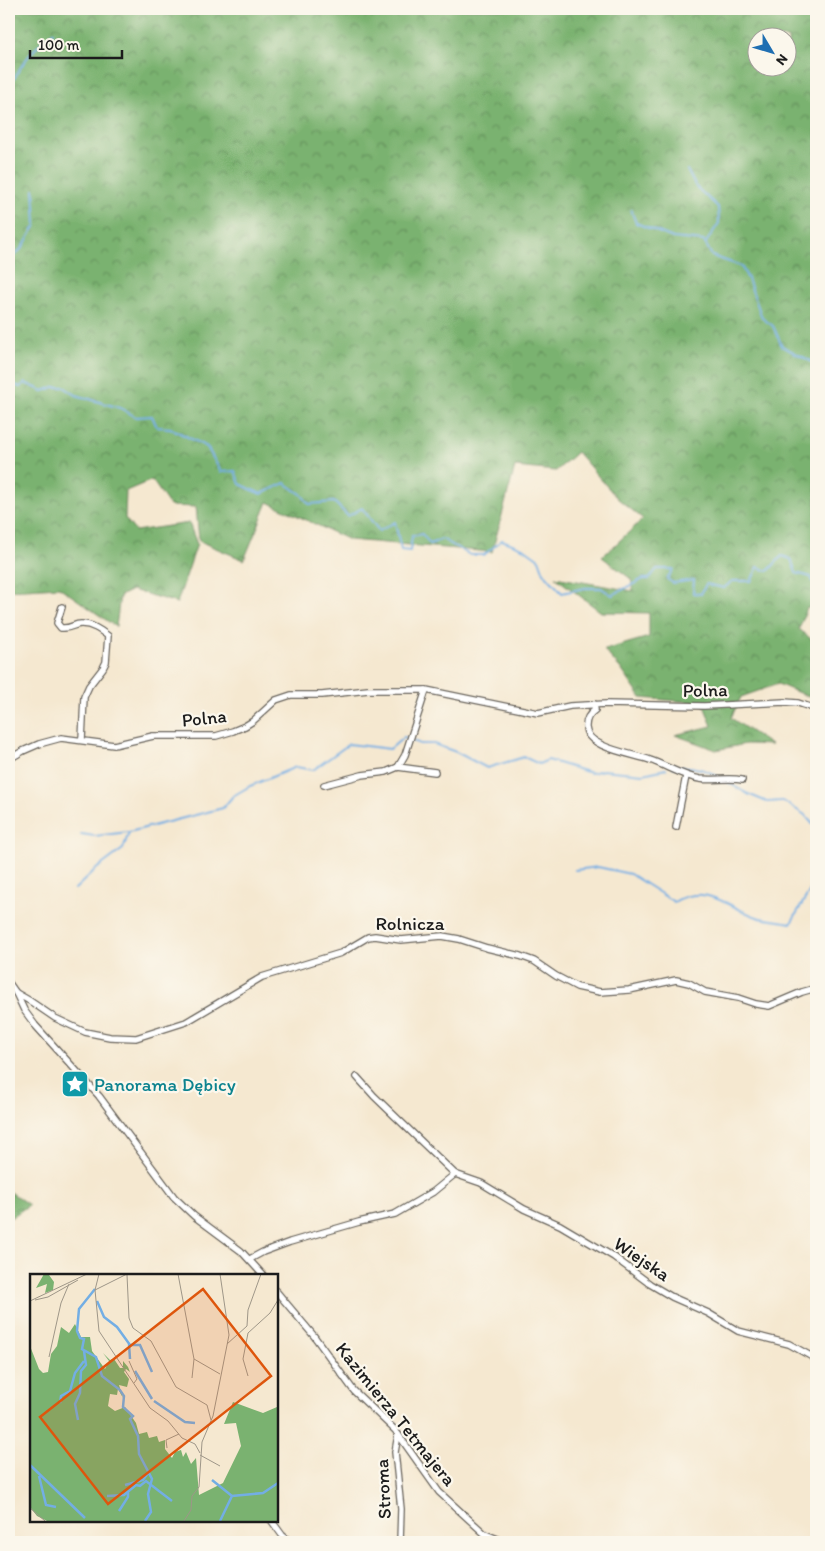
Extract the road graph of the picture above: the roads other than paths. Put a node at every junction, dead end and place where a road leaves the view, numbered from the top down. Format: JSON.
{"nodes":[{"id":1,"x":62,"y":607,"type":"dead end"},
{"id":2,"x":426,"y":690,"type":"junction"},
{"id":3,"x":594,"y":704,"type":"junction"},
{"id":4,"x":816,"y":709,"type":"edge"},
{"id":5,"x":82,"y":740,"type":"junction"},
{"id":6,"x":9,"y":759,"type":"edge"},
{"id":7,"x":398,"y":767,"type":"junction"},
{"id":8,"x":435,"y":772,"type":"dead end"},
{"id":9,"x":686,"y":776,"type":"junction"},
{"id":10,"x":742,"y":780,"type":"dead end"},
{"id":11,"x":324,"y":785,"type":"dead end"},
{"id":12,"x":676,"y":827,"type":"dead end"},
{"id":13,"x":9,"y":982,"type":"edge"},
{"id":14,"x":816,"y":988,"type":"edge"},
{"id":15,"x":16,"y":993,"type":"junction"},
{"id":16,"x":357,"y":1077,"type":"dead end"},
{"id":17,"x":455,"y":1174,"type":"junction"},
{"id":18,"x":250,"y":1259,"type":"junction"},
{"id":19,"x":262,"y":1274,"type":"edge"},
{"id":20,"x":278,"y":1293,"type":"edge"},
{"id":21,"x":816,"y":1359,"type":"edge"},
{"id":22,"x":398,"y":1435,"type":"junction"},
{"id":23,"x":272,"y":1521,"type":"edge"},
{"id":24,"x":290,"y":1542,"type":"edge"},
{"id":25,"x":400,"y":1542,"type":"edge"},
{"id":26,"x":505,"y":1542,"type":"edge"}],
"edges":[{"from":1,"to":5,"type":"street"},
{"from":2,"to":3,"type":"street","name":"Polna"},
{"from":2,"to":5,"type":"street","name":"Polna"},
{"from":2,"to":7,"type":"street"},
{"from":3,"to":4,"type":"street","name":"Polna"},
{"from":3,"to":9,"type":"street"},
{"from":5,"to":6,"type":"street","name":"Polna"},
{"from":7,"to":8,"type":"street"},
{"from":7,"to":11,"type":"street"},
{"from":9,"to":10,"type":"street"},
{"from":9,"to":12,"type":"street"},
{"from":13,"to":15,"type":"street"},
{"from":14,"to":15,"type":"street","name":"Rolnicza"},
{"from":15,"to":18,"type":"street"},
{"from":16,"to":17,"type":"street","name":"Wiejska"},
{"from":17,"to":18,"type":"street"},
{"from":17,"to":21,"type":"street","name":"Wiejska"},
{"from":18,"to":19,"type":"street"},
{"from":20,"to":22,"type":"street","name":"Kazimierza Tetmajera"},
{"from":22,"to":25,"type":"street","name":"Stroma"},
{"from":22,"to":26,"type":"street","name":"Kazimierza Tetmajera"},
{"from":23,"to":24,"type":"street"}]}
